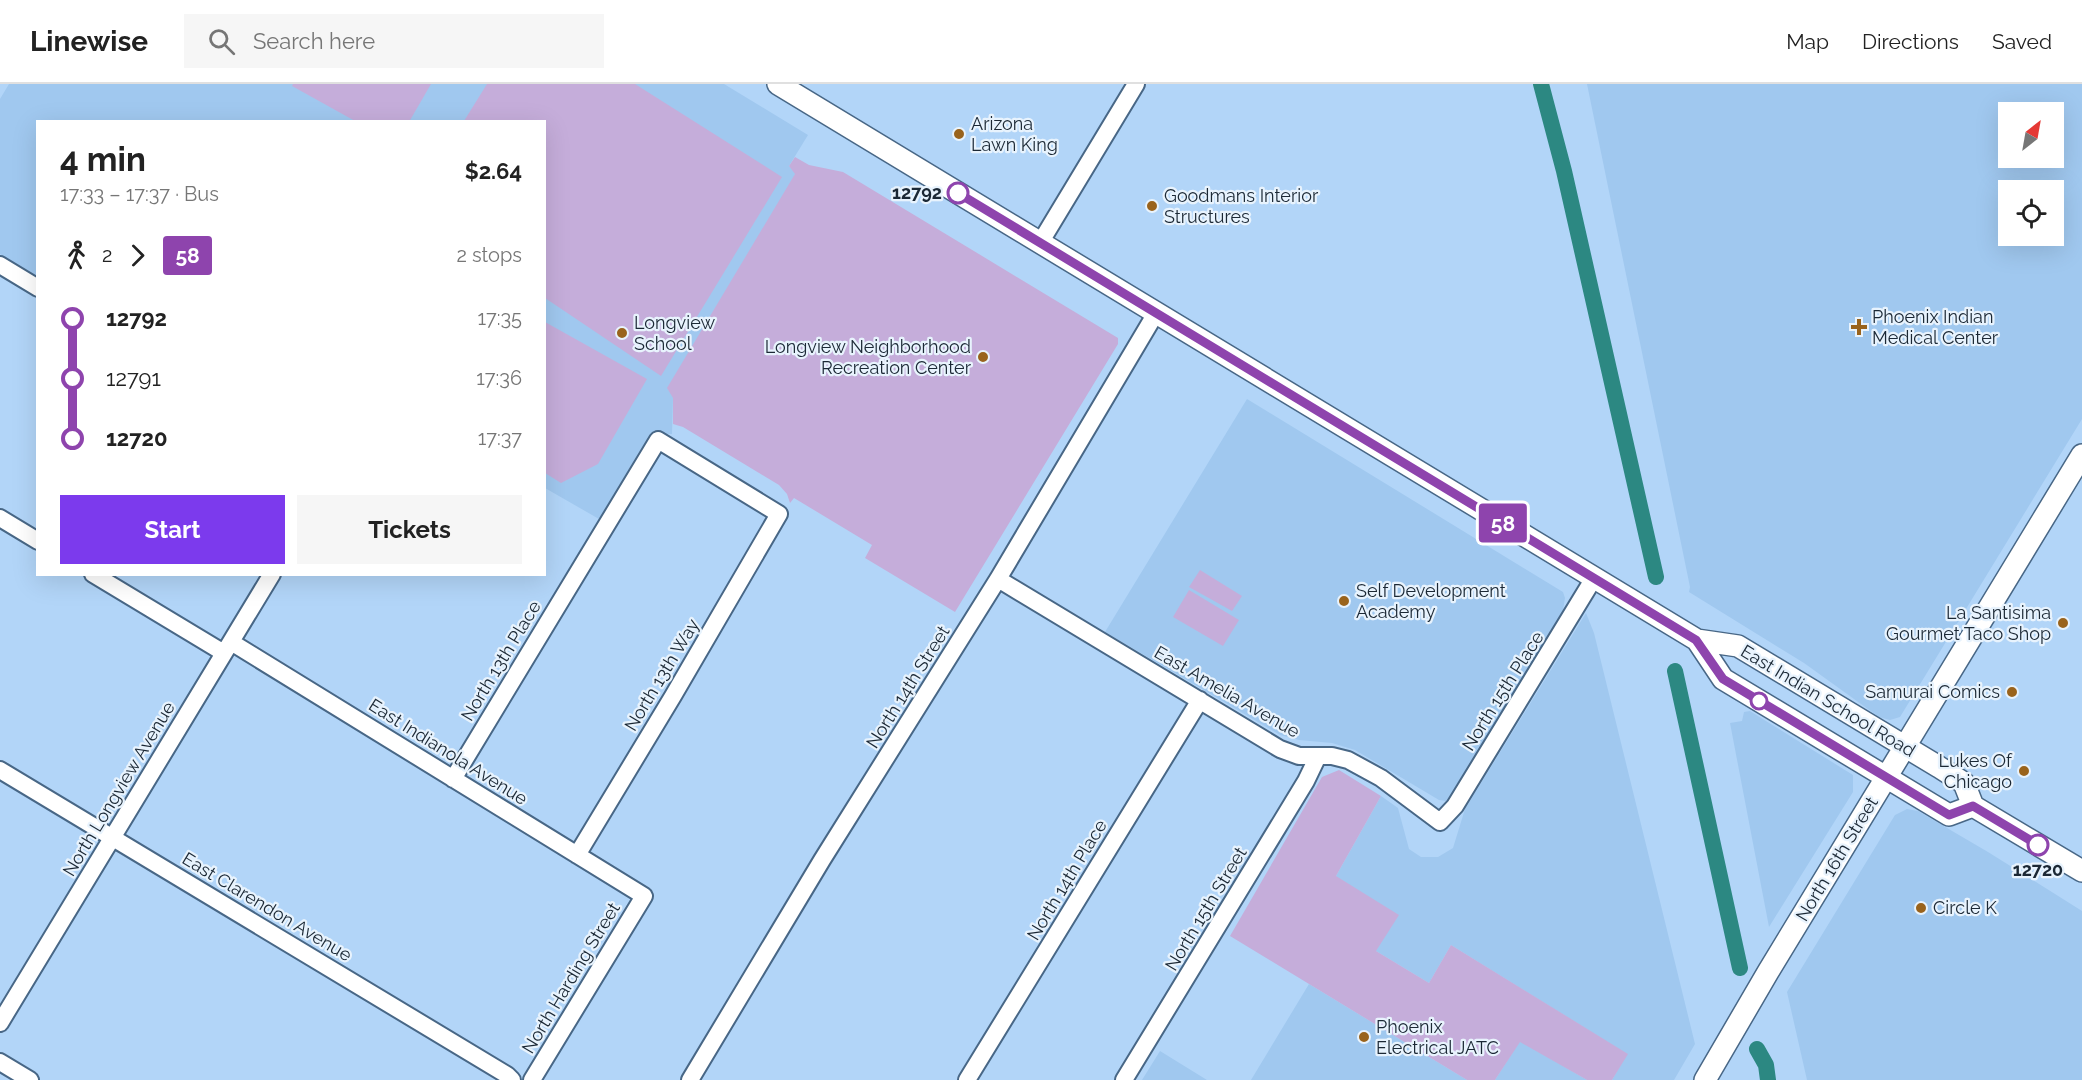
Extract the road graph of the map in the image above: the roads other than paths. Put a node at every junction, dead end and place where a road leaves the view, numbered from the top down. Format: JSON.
{"nodes":[{"id":1,"x":778,"y":84,"type":"edge"},
{"id":2,"x":1136,"y":84,"type":"edge"},
{"id":3,"x":802,"y":90,"type":"edge"},
{"id":4,"x":1040,"y":243,"type":"junction"},
{"id":5,"x":0,"y":265,"type":"edge"},
{"id":6,"x":36,"y":287,"type":"edge"},
{"id":7,"x":1156,"y":313,"type":"junction"},
{"id":8,"x":2082,"y":455,"type":"edge"},
{"id":9,"x":779,"y":514,"type":"joint"},
{"id":10,"x":0,"y":518,"type":"edge"},
{"id":11,"x":36,"y":540,"type":"edge"},
{"id":12,"x":97,"y":576,"type":"edge"},
{"id":13,"x":271,"y":576,"type":"edge"},
{"id":14,"x":1594,"y":578,"type":"junction"},
{"id":15,"x":998,"y":579,"type":"junction"},
{"id":16,"x":1696,"y":640,"type":"junction"},
{"id":17,"x":228,"y":647,"type":"junction"},
{"id":18,"x":1200,"y":700,"type":"junction"},
{"id":19,"x":1905,"y":746,"type":"junction"},
{"id":20,"x":1318,"y":756,"type":"junction"},
{"id":21,"x":0,"y":770,"type":"edge"},
{"id":22,"x":1886,"y":778,"type":"junction"},
{"id":23,"x":453,"y":779,"type":"junction"},
{"id":24,"x":1973,"y":806,"type":"junction"},
{"id":25,"x":1440,"y":822,"type":"joint"},
{"id":26,"x":112,"y":838,"type":"junction"},
{"id":27,"x":577,"y":855,"type":"junction"},
{"id":28,"x":2082,"y":871,"type":"edge"},
{"id":29,"x":644,"y":896,"type":"joint"},
{"id":30,"x":0,"y":1023,"type":"edge"},
{"id":31,"x":0,"y":1062,"type":"edge"},
{"id":32,"x":30,"y":1080,"type":"edge"},
{"id":33,"x":512,"y":1080,"type":"edge"},
{"id":34,"x":532,"y":1080,"type":"edge"},
{"id":35,"x":690,"y":1080,"type":"edge"},
{"id":36,"x":968,"y":1080,"type":"edge"},
{"id":37,"x":1124,"y":1080,"type":"edge"},
{"id":38,"x":1705,"y":1080,"type":"edge"}],
"edges":[{"from":1,"to":3,"type":"main road","name":"East Indian School Road"},
{"from":2,"to":4,"type":"street"},
{"from":3,"to":4,"type":"main road","name":"East Indian School Road"},
{"from":4,"to":7,"type":"main road","name":"East Indian School Road"},
{"from":5,"to":6,"type":"street"},
{"from":7,"to":14,"type":"main road","name":"East Indian School Road"},
{"from":7,"to":15,"type":"street","name":"North 14th Street"},
{"from":8,"to":19,"type":"main road","name":"North 16th Street"},
{"from":9,"to":23,"type":"street","name":"North 13th Place"},
{"from":9,"to":27,"type":"street","name":"North 13th Way"},
{"from":10,"to":11,"type":"street"},
{"from":12,"to":17,"type":"street","name":"East Indianola Avenue"},
{"from":13,"to":17,"type":"street","name":"North Longview Avenue"},
{"from":14,"to":16,"type":"main road","name":"East Indian School Road"},
{"from":14,"to":25,"type":"street","name":"North 15th Place"},
{"from":15,"to":18,"type":"street","name":"East Amelia Avenue"},
{"from":15,"to":35,"type":"street","name":"North 14th Street"},
{"from":16,"to":19,"type":"main road","name":"East Indian School Road"},
{"from":16,"to":22,"type":"main road","name":"East Indian School Road"},
{"from":17,"to":23,"type":"street","name":"East Indianola Avenue"},
{"from":17,"to":26,"type":"street","name":"North Longview Avenue"},
{"from":18,"to":20,"type":"street","name":"East Amelia Avenue"},
{"from":18,"to":36,"type":"street","name":"North 14th Place"},
{"from":19,"to":22,"type":"main road","name":"North 16th Street"},
{"from":19,"to":24,"type":"main road","name":"East Indian School Road"},
{"from":20,"to":25,"type":"street","name":"East Amelia Avenue"},
{"from":20,"to":37,"type":"street","name":"North 15th Street"},
{"from":21,"to":26,"type":"street","name":"East Clarendon Avenue"},
{"from":22,"to":24,"type":"main road","name":"East Indian School Road"},
{"from":22,"to":38,"type":"main road","name":"North 16th Street"},
{"from":23,"to":27,"type":"street","name":"East Indianola Avenue"},
{"from":24,"to":28,"type":"main road"},
{"from":26,"to":30,"type":"street","name":"North Longview Avenue"},
{"from":26,"to":33,"type":"street","name":"East Clarendon Avenue"},
{"from":27,"to":29,"type":"street","name":"East Indianola Avenue"},
{"from":29,"to":34,"type":"street","name":"North Harding Street"},
{"from":31,"to":32,"type":"street"}]}
